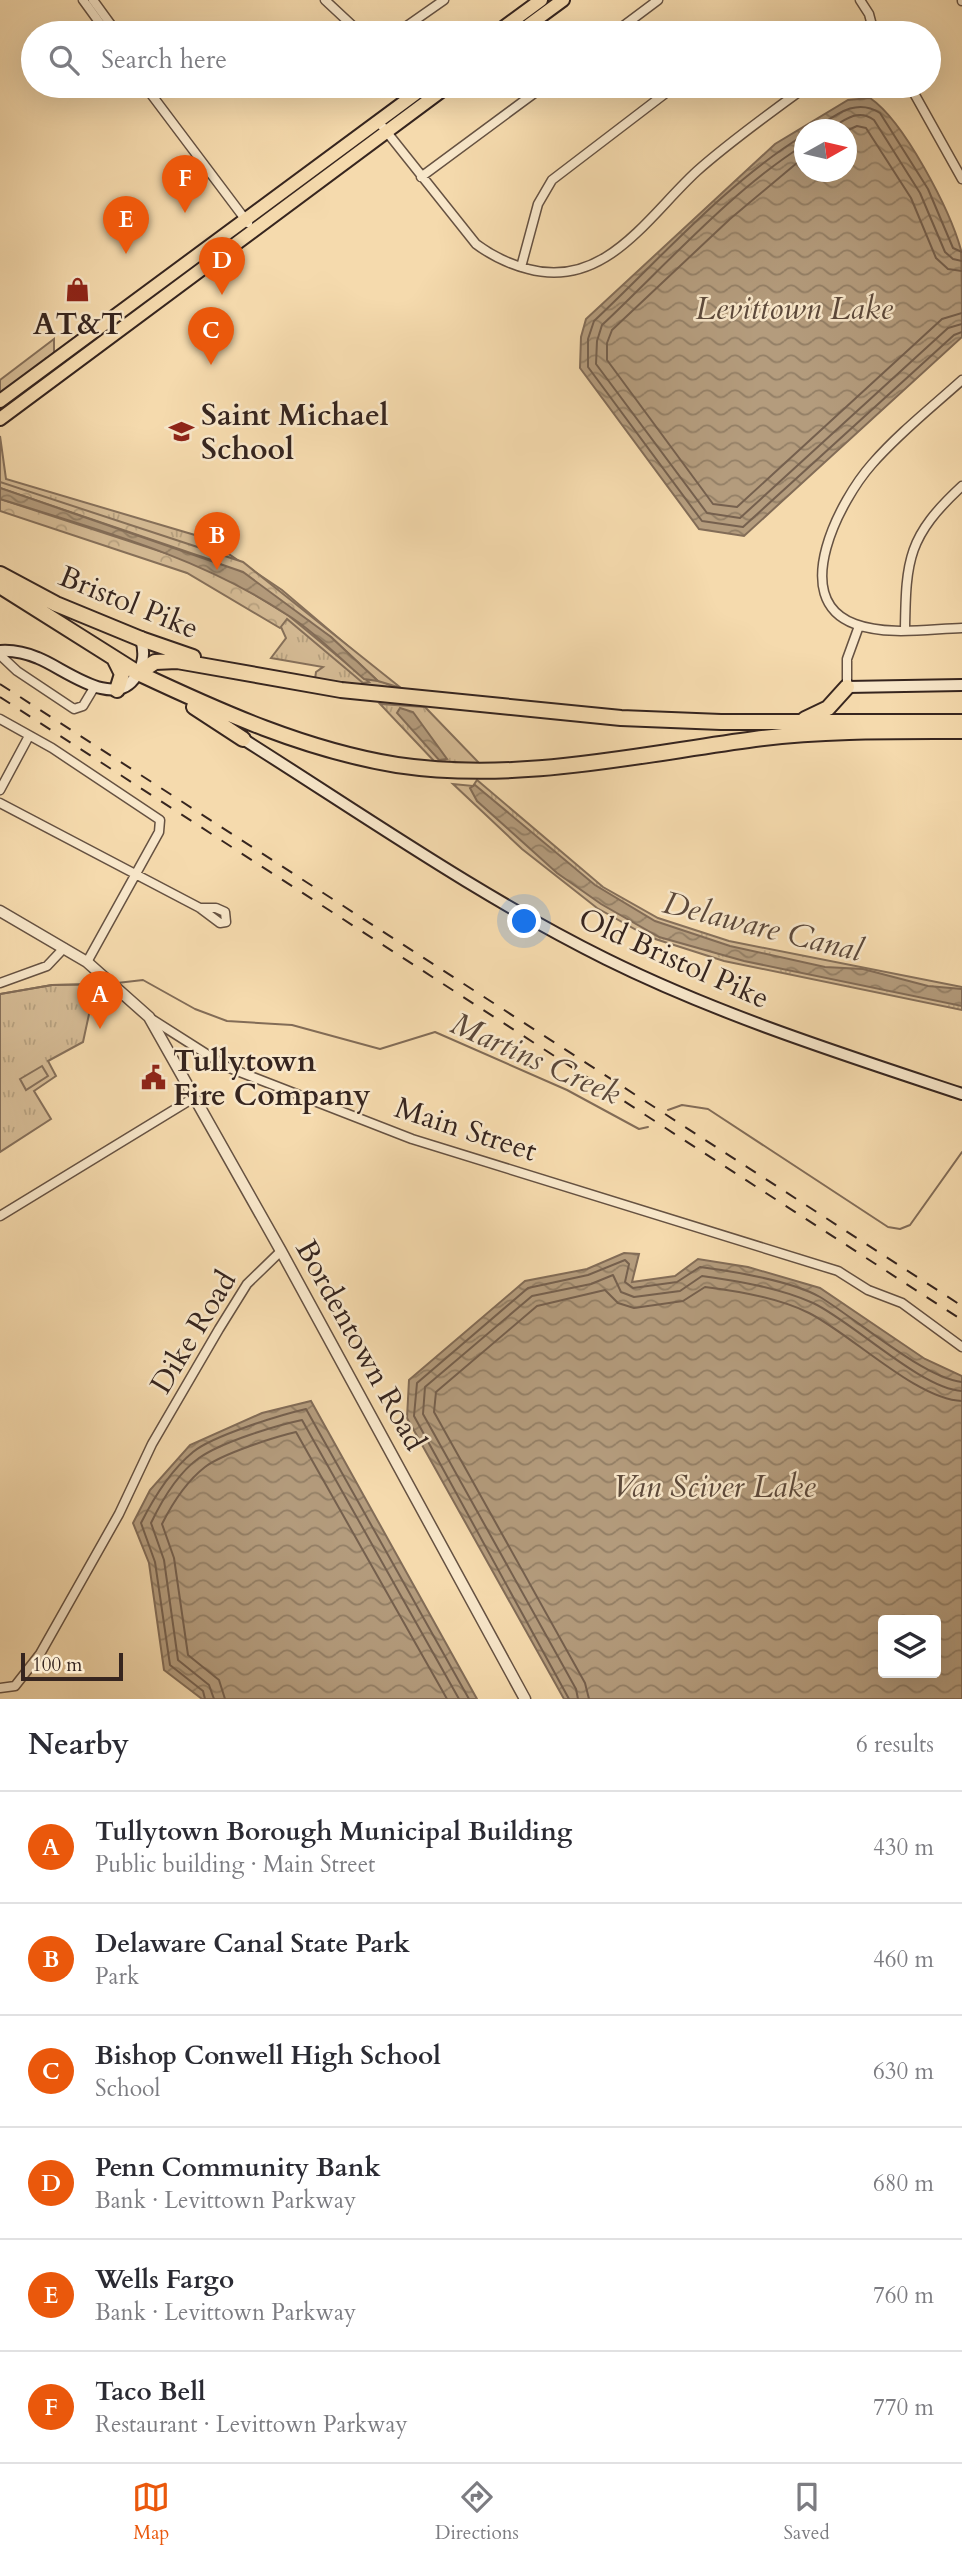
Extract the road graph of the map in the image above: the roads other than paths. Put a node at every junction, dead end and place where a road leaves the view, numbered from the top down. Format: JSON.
{"nodes":[{"id":1,"x":83,"y":0,"type":"edge"},
{"id":2,"x":93,"y":0,"type":"edge"},
{"id":3,"x":325,"y":0,"type":"edge"},
{"id":4,"x":444,"y":0,"type":"edge"},
{"id":5,"x":541,"y":0,"type":"edge"},
{"id":6,"x":563,"y":0,"type":"edge"},
{"id":7,"x":659,"y":0,"type":"edge"},
{"id":8,"x":860,"y":0,"type":"edge"},
{"id":9,"x":98,"y":21,"type":"edge"},
{"id":10,"x":108,"y":21,"type":"edge"},
{"id":11,"x":348,"y":21,"type":"edge"},
{"id":12,"x":414,"y":21,"type":"edge"},
{"id":13,"x":512,"y":21,"type":"edge"},
{"id":14,"x":534,"y":21,"type":"edge"},
{"id":15,"x":630,"y":21,"type":"edge"},
{"id":16,"x":871,"y":21,"type":"edge"},
{"id":17,"x":154,"y":98,"type":"edge"},
{"id":18,"x":413,"y":98,"type":"edge"},
{"id":19,"x":429,"y":98,"type":"edge"},
{"id":20,"x":528,"y":98,"type":"edge"},
{"id":21,"x":660,"y":98,"type":"edge"},
{"id":22,"x":791,"y":98,"type":"edge"},
{"id":23,"x":917,"y":98,"type":"edge"},
{"id":24,"x":382,"y":127,"type":"junction"},
{"id":25,"x":421,"y":177,"type":"junction"},
{"id":26,"x":962,"y":179,"type":"edge"},
{"id":27,"x":249,"y":225,"type":"junction"},
{"id":28,"x":521,"y":267,"type":"junction"},
{"id":29,"x":962,"y":380,"type":"edge"},
{"id":30,"x":0,"y":401,"type":"edge"},
{"id":31,"x":0,"y":419,"type":"edge"},
{"id":32,"x":962,"y":486,"type":"edge"},
{"id":33,"x":0,"y":574,"type":"edge"},
{"id":34,"x":0,"y":586,"type":"edge"},
{"id":35,"x":859,"y":626,"type":"junction"},
{"id":36,"x":962,"y":628,"type":"edge"},
{"id":37,"x":905,"y":629,"type":"junction"},
{"id":38,"x":141,"y":639,"type":"junction"},
{"id":39,"x":2,"y":652,"type":"edge"},
{"id":40,"x":114,"y":659,"type":"junction"},
{"id":41,"x":242,"y":670,"type":"junction"},
{"id":42,"x":138,"y":673,"type":"junction"},
{"id":43,"x":154,"y":681,"type":"junction"},
{"id":44,"x":962,"y":685,"type":"edge"},
{"id":45,"x":95,"y":687,"type":"junction"},
{"id":46,"x":847,"y":687,"type":"junction"},
{"id":47,"x":117,"y":690,"type":"junction"},
{"id":48,"x":0,"y":719,"type":"edge"},
{"id":49,"x":790,"y":722,"type":"junction"},
{"id":50,"x":962,"y":722,"type":"edge"},
{"id":51,"x":962,"y":732,"type":"edge"},
{"id":52,"x":29,"y":736,"type":"junction"},
{"id":53,"x":243,"y":739,"type":"joint"},
{"id":54,"x":0,"y":790,"type":"edge"},
{"id":55,"x":0,"y":803,"type":"edge"},
{"id":56,"x":135,"y":874,"type":"junction"},
{"id":57,"x":200,"y":908,"type":"dead end"},
{"id":58,"x":0,"y":911,"type":"edge"},
{"id":59,"x":64,"y":948,"type":"junction"},
{"id":60,"x":87,"y":962,"type":"junction"},
{"id":61,"x":0,"y":983,"type":"edge"},
{"id":62,"x":149,"y":1017,"type":"junction"},
{"id":63,"x":962,"y":1094,"type":"edge"},
{"id":64,"x":195,"y":1097,"type":"junction"},
{"id":65,"x":0,"y":1216,"type":"edge"},
{"id":66,"x":281,"y":1251,"type":"junction"},
{"id":67,"x":962,"y":1347,"type":"edge"},
{"id":68,"x":0,"y":1688,"type":"edge"},
{"id":69,"x":525,"y":1699,"type":"edge"}],
"edges":[{"from":1,"to":9,"type":"street"},
{"from":2,"to":10,"type":"street"},
{"from":3,"to":11,"type":"street"},
{"from":4,"to":12,"type":"street"},
{"from":5,"to":13,"type":"main road"},
{"from":6,"to":14,"type":"main road"},
{"from":7,"to":15,"type":"street"},
{"from":8,"to":16,"type":"street"},
{"from":17,"to":27,"type":"street"},
{"from":18,"to":24,"type":"main road"},
{"from":19,"to":24,"type":"main road"},
{"from":20,"to":25,"type":"street"},
{"from":21,"to":28,"type":"street"},
{"from":22,"to":28,"type":"street"},
{"from":23,"to":26,"type":"street"},
{"from":24,"to":25,"type":"street"},
{"from":24,"to":27,"type":"main road"},
{"from":25,"to":28,"type":"street"},
{"from":27,"to":30,"type":"main road"},
{"from":27,"to":31,"type":"main road"},
{"from":29,"to":35,"type":"street"},
{"from":32,"to":37,"type":"street"},
{"from":33,"to":38,"type":"highway","name":"Bristol Pike"},
{"from":34,"to":40,"type":"highway","name":"Bristol Pike"},
{"from":35,"to":37,"type":"street"},
{"from":35,"to":46,"type":"street"},
{"from":36,"to":37,"type":"street"},
{"from":38,"to":41,"type":"highway","name":"Bristol Pike"},
{"from":38,"to":42,"type":"main road"},
{"from":39,"to":45,"type":"main road"},
{"from":39,"to":45,"type":"street"},
{"from":40,"to":42,"type":"highway","name":"Bristol Pike"},
{"from":40,"to":47,"type":"highway"},
{"from":41,"to":42,"type":"highway"},
{"from":41,"to":49,"type":"highway"},
{"from":42,"to":43,"type":"highway","name":"Bristol Pike"},
{"from":42,"to":47,"type":"main road"},
{"from":43,"to":51,"type":"highway"},
{"from":43,"to":53,"type":"highway"},
{"from":44,"to":46,"type":"main road"},
{"from":45,"to":47,"type":"main road"},
{"from":46,"to":49,"type":"highway"},
{"from":48,"to":52,"type":"street"},
{"from":49,"to":50,"type":"highway"},
{"from":52,"to":54,"type":"street"},
{"from":52,"to":56,"type":"street"},
{"from":53,"to":63,"type":"main road","name":"Old Bristol Pike"},
{"from":55,"to":56,"type":"street"},
{"from":56,"to":57,"type":"street"},
{"from":56,"to":60,"type":"street"},
{"from":58,"to":59,"type":"street","name":"Main Street"},
{"from":59,"to":60,"type":"street","name":"Main Street"},
{"from":59,"to":61,"type":"street"},
{"from":60,"to":62,"type":"street","name":"Main Street"},
{"from":62,"to":64,"type":"street","name":"Bordentown Road"},
{"from":62,"to":67,"type":"street","name":"Main Street"},
{"from":64,"to":65,"type":"street"},
{"from":64,"to":66,"type":"street","name":"Bordentown Road"},
{"from":66,"to":68,"type":"street","name":"Dike Road"},
{"from":66,"to":69,"type":"street","name":"Bordentown Road"}]}
